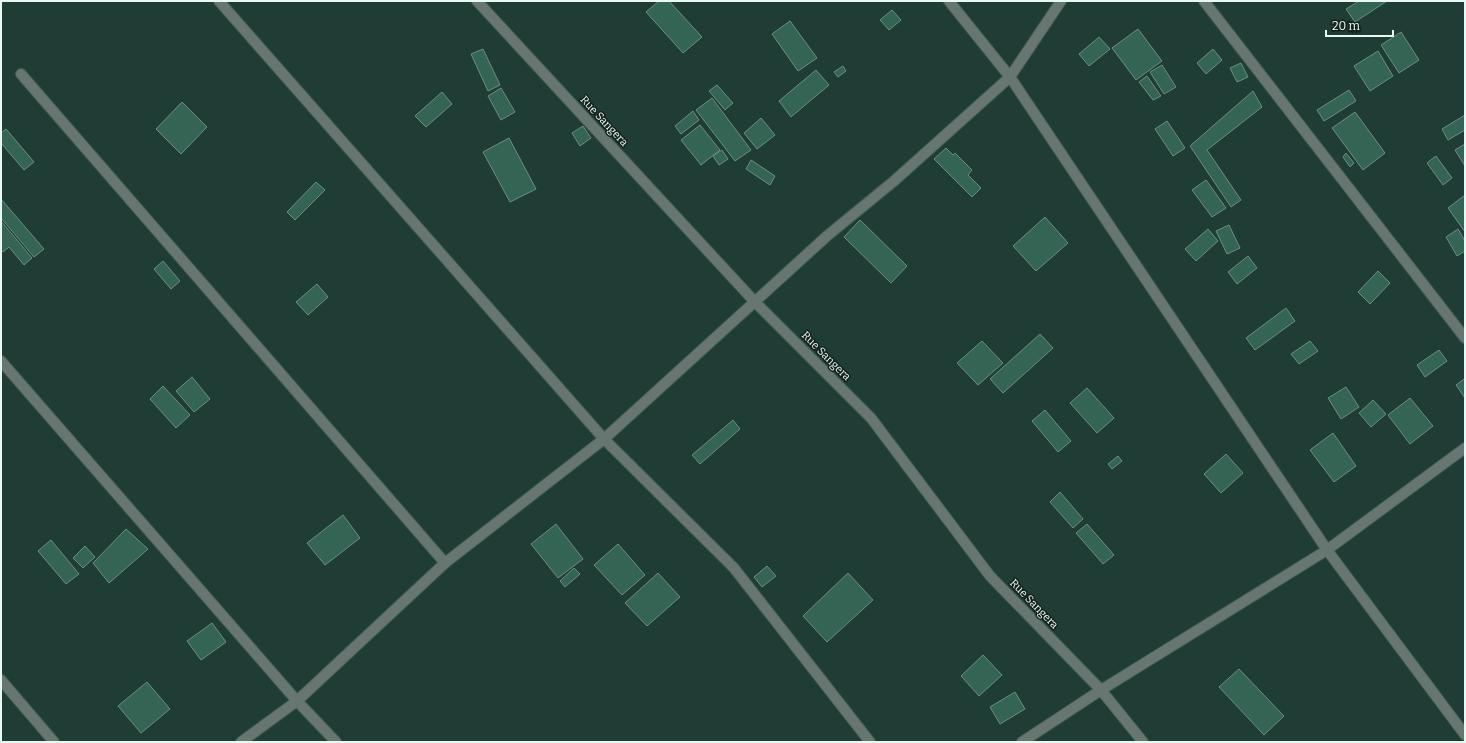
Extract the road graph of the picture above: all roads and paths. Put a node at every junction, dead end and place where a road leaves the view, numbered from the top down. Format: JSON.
{"nodes":[{"id":1,"x":219,"y":1,"type":"edge"},
{"id":2,"x":477,"y":1,"type":"edge"},
{"id":3,"x":949,"y":1,"type":"edge"},
{"id":4,"x":1061,"y":1,"type":"edge"},
{"id":5,"x":1204,"y":1,"type":"edge"},
{"id":6,"x":21,"y":74,"type":"dead end"},
{"id":7,"x":1010,"y":77,"type":"junction"},
{"id":8,"x":754,"y":301,"type":"junction"},
{"id":9,"x":1465,"y":338,"type":"edge"},
{"id":10,"x":1,"y":361,"type":"edge"},
{"id":11,"x":604,"y":439,"type":"junction"},
{"id":12,"x":1465,"y":448,"type":"edge"},
{"id":13,"x":1327,"y":550,"type":"junction"},
{"id":14,"x":445,"y":563,"type":"junction"},
{"id":15,"x":1,"y":680,"type":"edge"},
{"id":16,"x":1101,"y":690,"type":"junction"},
{"id":17,"x":297,"y":701,"type":"junction"},
{"id":18,"x":1465,"y":735,"type":"edge"},
{"id":19,"x":54,"y":742,"type":"edge"},
{"id":20,"x":241,"y":742,"type":"edge"},
{"id":21,"x":336,"y":742,"type":"edge"},
{"id":22,"x":870,"y":742,"type":"edge"},
{"id":23,"x":1022,"y":742,"type":"edge"},
{"id":24,"x":1142,"y":742,"type":"edge"}],
"edges":[{"from":1,"to":11,"type":"street"},
{"from":2,"to":8,"type":"street","name":"Rue Sangera"},
{"from":3,"to":7,"type":"street"},
{"from":4,"to":7,"type":"street"},
{"from":5,"to":9,"type":"street"},
{"from":6,"to":14,"type":"street"},
{"from":7,"to":8,"type":"street"},
{"from":7,"to":13,"type":"street"},
{"from":8,"to":11,"type":"street"},
{"from":8,"to":16,"type":"street","name":"Rue Sangera"},
{"from":10,"to":17,"type":"street"},
{"from":11,"to":14,"type":"street"},
{"from":11,"to":22,"type":"street"},
{"from":12,"to":13,"type":"street"},
{"from":13,"to":16,"type":"street"},
{"from":13,"to":18,"type":"street"},
{"from":14,"to":17,"type":"street"},
{"from":15,"to":19,"type":"street"},
{"from":16,"to":23,"type":"street"},
{"from":16,"to":24,"type":"street","name":"Rue Sangera"},
{"from":17,"to":20,"type":"street"},
{"from":17,"to":21,"type":"street"}]}
